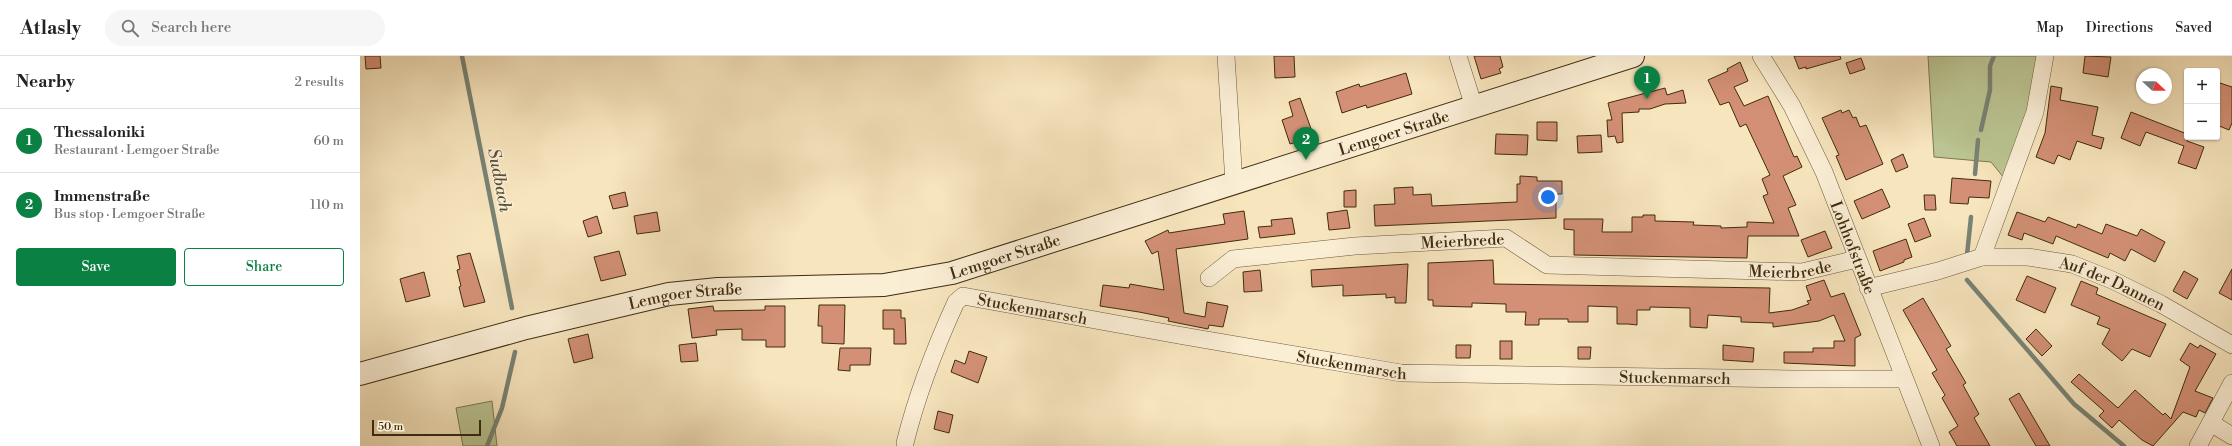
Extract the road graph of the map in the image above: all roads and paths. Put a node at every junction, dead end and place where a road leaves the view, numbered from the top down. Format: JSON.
{"nodes":[{"id":1,"x":1226,"y":56,"type":"edge"},
{"id":2,"x":1458,"y":56,"type":"edge"},
{"id":3,"x":1633,"y":56,"type":"edge"},
{"id":4,"x":1760,"y":56,"type":"edge"},
{"id":5,"x":2044,"y":56,"type":"edge"},
{"id":6,"x":1474,"y":107,"type":"junction"},
{"id":7,"x":1234,"y":183,"type":"junction"},
{"id":8,"x":1982,"y":257,"type":"junction"},
{"id":9,"x":1857,"y":259,"type":"junction"},
{"id":10,"x":1209,"y":278,"type":"dead end"},
{"id":11,"x":1868,"y":288,"type":"junction"},
{"id":12,"x":2232,"y":345,"type":"edge"},
{"id":13,"x":360,"y":374,"type":"edge"},
{"id":14,"x":1904,"y":379,"type":"junction"},
{"id":15,"x":2232,"y":383,"type":"edge"},
{"id":16,"x":2211,"y":424,"type":"junction"},
{"id":17,"x":2232,"y":436,"type":"edge"},
{"id":18,"x":905,"y":443,"type":"dead end"},
{"id":19,"x":1931,"y":446,"type":"edge"},
{"id":20,"x":2198,"y":446,"type":"edge"}],
"edges":[{"from":1,"to":7,"type":"street"},
{"from":2,"to":6,"type":"street"},
{"from":3,"to":6,"type":"main road","name":"Lemgoer Straße"},
{"from":4,"to":9,"type":"street","name":"Lohhofstraße"},
{"from":5,"to":8,"type":"street"},
{"from":6,"to":7,"type":"main road","name":"Lemgoer Straße"},
{"from":7,"to":13,"type":"main road","name":"Lemgoer Straße"},
{"from":8,"to":11,"type":"street","name":"Auf der Dannen"},
{"from":8,"to":12,"type":"street","name":"Auf der Dannen"},
{"from":9,"to":10,"type":"street","name":"Meierbrede"},
{"from":9,"to":11,"type":"street","name":"Lohhofstraße"},
{"from":11,"to":14,"type":"street","name":"Lohhofstraße"},
{"from":14,"to":18,"type":"street","name":"Stuckenmarsch"},
{"from":14,"to":19,"type":"street","name":"Lohhofstraße"},
{"from":15,"to":16,"type":"street"},
{"from":16,"to":17,"type":"street"},
{"from":16,"to":20,"type":"street"}]}
